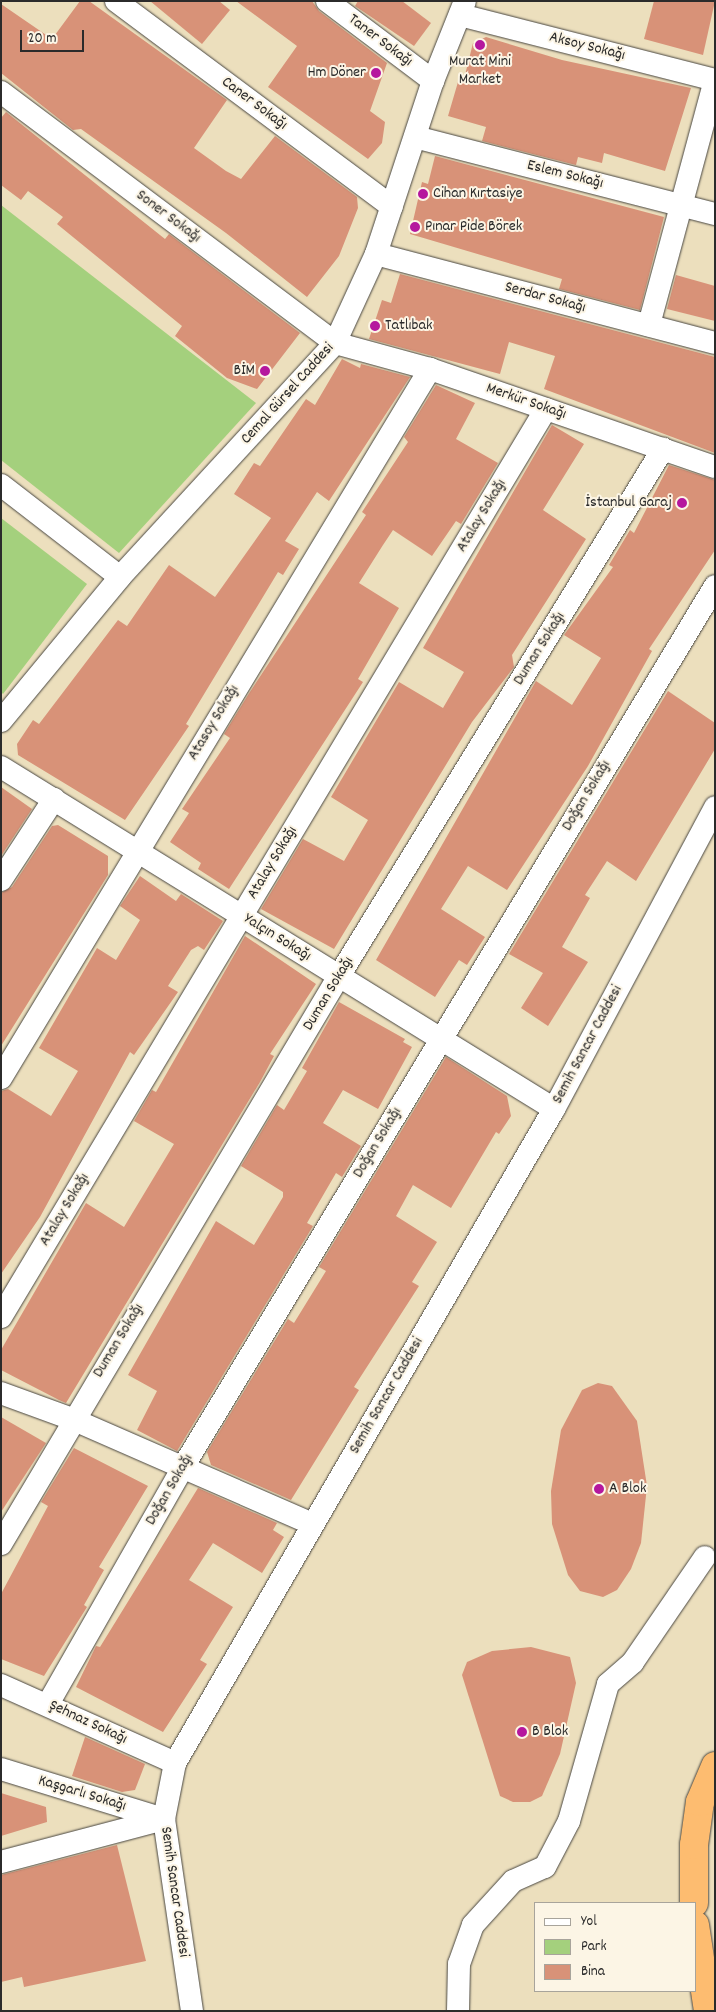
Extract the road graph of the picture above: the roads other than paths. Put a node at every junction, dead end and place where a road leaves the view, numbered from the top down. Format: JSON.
{"nodes":[{"id":1,"x":116,"y":1,"type":"edge"},
{"id":2,"x":327,"y":1,"type":"edge"},
{"id":3,"x":462,"y":8,"type":"edge"},
{"id":4,"x":715,"y":80,"type":"edge"},
{"id":5,"x":433,"y":81,"type":"junction"},
{"id":6,"x":1,"y":92,"type":"edge"},
{"id":7,"x":415,"y":137,"type":"junction"},
{"id":8,"x":681,"y":204,"type":"junction"},
{"id":9,"x":392,"y":207,"type":"junction"},
{"id":10,"x":715,"y":214,"type":"edge"},
{"id":11,"x":376,"y":254,"type":"junction"},
{"id":12,"x":649,"y":325,"type":"junction"},
{"id":13,"x":335,"y":343,"type":"junction"},
{"id":14,"x":715,"y":344,"type":"edge"},
{"id":15,"x":430,"y":369,"type":"junction"},
{"id":16,"x":546,"y":410,"type":"junction"},
{"id":17,"x":663,"y":449,"type":"junction"},
{"id":18,"x":715,"y":467,"type":"edge"},
{"id":19,"x":1,"y":485,"type":"edge"},
{"id":20,"x":120,"y":577,"type":"junction"},
{"id":21,"x":715,"y":586,"type":"edge"},
{"id":22,"x":4,"y":712,"type":"edge"},
{"id":23,"x":1,"y":767,"type":"edge"},
{"id":24,"x":54,"y":799,"type":"junction"},
{"id":25,"x":715,"y":807,"type":"edge"},
{"id":26,"x":136,"y":850,"type":"junction"},
{"id":27,"x":1,"y":880,"type":"edge"},
{"id":28,"x":242,"y":915,"type":"junction"},
{"id":29,"x":339,"y":976,"type":"junction"},
{"id":30,"x":439,"y":1041,"type":"junction"},
{"id":31,"x":1,"y":1078,"type":"edge"},
{"id":32,"x":554,"y":1109,"type":"junction"},
{"id":33,"x":1,"y":1317,"type":"edge"},
{"id":34,"x":1,"y":1393,"type":"edge"},
{"id":35,"x":72,"y":1419,"type":"junction"},
{"id":36,"x":183,"y":1467,"type":"junction"},
{"id":37,"x":312,"y":1524,"type":"junction"},
{"id":38,"x":1,"y":1544,"type":"edge"},
{"id":39,"x":705,"y":1557,"type":"dead end"},
{"id":40,"x":1,"y":1685,"type":"edge"},
{"id":41,"x":48,"y":1704,"type":"junction"},
{"id":42,"x":175,"y":1763,"type":"junction"},
{"id":43,"x":715,"y":1766,"type":"edge"},
{"id":44,"x":1,"y":1769,"type":"edge"},
{"id":45,"x":164,"y":1819,"type":"junction"},
{"id":46,"x":1,"y":1862,"type":"edge"},
{"id":47,"x":694,"y":1902,"type":"edge"},
{"id":48,"x":696,"y":1932,"type":"edge"},
{"id":49,"x":192,"y":2011,"type":"edge"},
{"id":50,"x":458,"y":2011,"type":"edge"},
{"id":51,"x":708,"y":2011,"type":"edge"}],
"edges":[{"from":1,"to":9,"type":"street","name":"Caner Sokağı"},
{"from":2,"to":5,"type":"street","name":"Taner Sokağı"},
{"from":3,"to":4,"type":"street","name":"Aksoy Sokağı"},
{"from":3,"to":5,"type":"street","name":"Cemal Gürsel Caddesi"},
{"from":4,"to":8,"type":"street"},
{"from":5,"to":7,"type":"street","name":"Cemal Gürsel Caddesi"},
{"from":6,"to":13,"type":"street","name":"Soner Sokağı"},
{"from":7,"to":8,"type":"street","name":"Eslem Sokağı"},
{"from":7,"to":9,"type":"street","name":"Cemal Gürsel Caddesi"},
{"from":8,"to":10,"type":"street","name":"Eslem Sokağı"},
{"from":8,"to":12,"type":"street"},
{"from":9,"to":11,"type":"street","name":"Cemal Gürsel Caddesi"},
{"from":11,"to":12,"type":"street","name":"Serdar Sokağı"},
{"from":11,"to":13,"type":"street","name":"Cemal Gürsel Caddesi"},
{"from":12,"to":14,"type":"street","name":"Serdar Sokağı"},
{"from":13,"to":15,"type":"street","name":"Merkür Sokağı"},
{"from":13,"to":20,"type":"street","name":"Cemal Gürsel Caddesi"},
{"from":15,"to":16,"type":"street","name":"Merkür Sokağı"},
{"from":15,"to":26,"type":"street","name":"Atasoy Sokağı"},
{"from":16,"to":17,"type":"street","name":"Merkür Sokağı"},
{"from":16,"to":28,"type":"street","name":"Atalay Sokağı"},
{"from":17,"to":18,"type":"street","name":"Merkür Sokağı"},
{"from":17,"to":29,"type":"street","name":"Duman Sokağı"},
{"from":19,"to":20,"type":"street"},
{"from":20,"to":22,"type":"street","name":"Cemal Gürsel Caddesi"},
{"from":21,"to":30,"type":"street","name":"Doğan Sokağı"},
{"from":23,"to":24,"type":"street","name":"Yalçın Sokağı"},
{"from":24,"to":26,"type":"street","name":"Yalçın Sokağı"},
{"from":24,"to":27,"type":"street"},
{"from":25,"to":32,"type":"street","name":"Semih Sancar Caddesi"},
{"from":26,"to":28,"type":"street","name":"Yalçın Sokağı"},
{"from":26,"to":31,"type":"street","name":"Atasoy Sokağı"},
{"from":28,"to":29,"type":"street","name":"Yalçın Sokağı"},
{"from":28,"to":33,"type":"street","name":"Atalay Sokağı"},
{"from":29,"to":30,"type":"street","name":"Yalçın Sokağı"},
{"from":29,"to":35,"type":"street","name":"Duman Sokağı"},
{"from":30,"to":32,"type":"street","name":"Yalçın Sokağı"},
{"from":30,"to":36,"type":"street","name":"Doğan Sokağı"},
{"from":32,"to":37,"type":"street","name":"Semih Sancar Caddesi"},
{"from":34,"to":35,"type":"street"},
{"from":35,"to":36,"type":"street"},
{"from":35,"to":38,"type":"street","name":"Duman Sokağı"},
{"from":36,"to":37,"type":"street"},
{"from":36,"to":41,"type":"street","name":"Doğan Sokağı"},
{"from":37,"to":42,"type":"street","name":"Semih Sancar Caddesi"},
{"from":39,"to":50,"type":"street"},
{"from":40,"to":41,"type":"street","name":"Şehnaz Sokağı"},
{"from":41,"to":42,"type":"street","name":"Şehnaz Sokağı"},
{"from":42,"to":45,"type":"street","name":"Semih Sancar Caddesi"},
{"from":43,"to":47,"type":"highway"},
{"from":44,"to":45,"type":"street","name":"Kaşgarlı Sokağı"},
{"from":45,"to":46,"type":"street"},
{"from":45,"to":49,"type":"street","name":"Semih Sancar Caddesi"},
{"from":48,"to":51,"type":"highway"}]}
